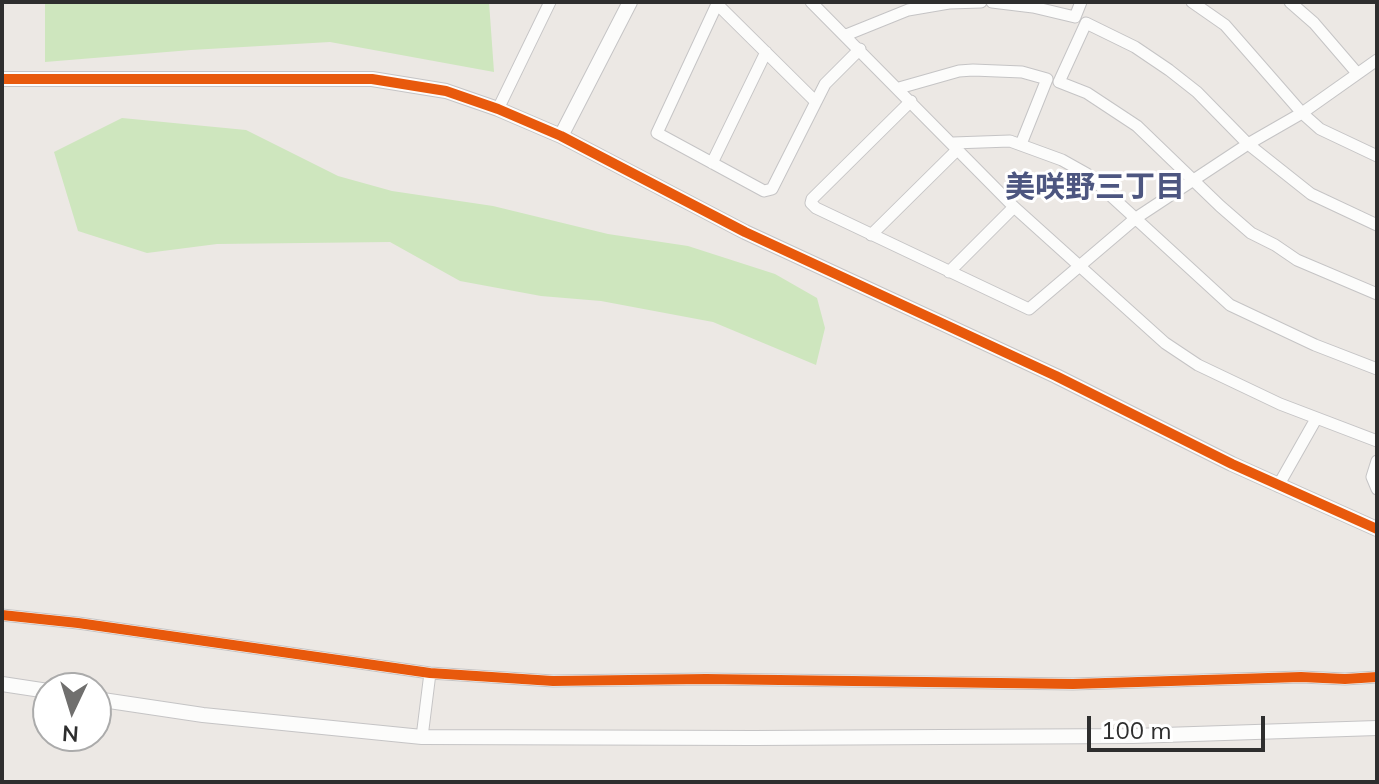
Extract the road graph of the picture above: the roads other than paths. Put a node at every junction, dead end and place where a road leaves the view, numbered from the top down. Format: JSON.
{"nodes":[{"id":1,"x":550,"y":2,"type":"edge"},
{"id":2,"x":630,"y":2,"type":"edge"},
{"id":3,"x":811,"y":2,"type":"edge"},
{"id":4,"x":981,"y":2,"type":"edge"},
{"id":5,"x":992,"y":2,"type":"edge"},
{"id":6,"x":1081,"y":2,"type":"edge"},
{"id":7,"x":1192,"y":2,"type":"edge"},
{"id":8,"x":1290,"y":2,"type":"edge"},
{"id":9,"x":717,"y":3,"type":"edge"},
{"id":10,"x":1080,"y":20,"type":"junction"},
{"id":11,"x":846,"y":35,"type":"junction"},
{"id":12,"x":860,"y":49,"type":"junction"},
{"id":13,"x":766,"y":52,"type":"junction"},
{"id":14,"x":1377,"y":60,"type":"edge"},
{"id":15,"x":1357,"y":73,"type":"junction"},
{"id":16,"x":2,"y":79,"type":"edge"},
{"id":17,"x":1047,"y":79,"type":"junction"},
{"id":18,"x":1059,"y":82,"type":"junction"},
{"id":19,"x":899,"y":88,"type":"junction"},
{"id":20,"x":911,"y":101,"type":"junction"},
{"id":21,"x":816,"y":102,"type":"junction"},
{"id":22,"x":498,"y":109,"type":"junction"},
{"id":23,"x":1302,"y":113,"type":"junction"},
{"id":24,"x":561,"y":136,"type":"junction"},
{"id":25,"x":1021,"y":144,"type":"junction"},
{"id":26,"x":1248,"y":144,"type":"junction"},
{"id":27,"x":955,"y":146,"type":"junction"},
{"id":28,"x":1377,"y":156,"type":"edge"},
{"id":29,"x":712,"y":163,"type":"junction"},
{"id":30,"x":1193,"y":180,"type":"junction"},
{"id":31,"x":1014,"y":207,"type":"junction"},
{"id":32,"x":1136,"y":218,"type":"junction"},
{"id":33,"x":1377,"y":225,"type":"edge"},
{"id":34,"x":871,"y":235,"type":"junction"},
{"id":35,"x":1078,"y":266,"type":"junction"},
{"id":36,"x":949,"y":272,"type":"junction"},
{"id":37,"x":1377,"y":294,"type":"edge"},
{"id":38,"x":1377,"y":369,"type":"edge"},
{"id":39,"x":1316,"y":419,"type":"junction"},
{"id":40,"x":1377,"y":441,"type":"edge"},
{"id":41,"x":1377,"y":461,"type":"edge"},
{"id":42,"x":1278,"y":486,"type":"junction"},
{"id":43,"x":1377,"y":489,"type":"edge"},
{"id":44,"x":1377,"y":529,"type":"edge"},
{"id":45,"x":2,"y":615,"type":"edge"},
{"id":46,"x":430,"y":673,"type":"junction"},
{"id":47,"x":1377,"y":677,"type":"edge"},
{"id":48,"x":2,"y":684,"type":"edge"},
{"id":49,"x":32,"y":689,"type":"edge"},
{"id":50,"x":112,"y":701,"type":"edge"},
{"id":51,"x":1377,"y":728,"type":"edge"},
{"id":52,"x":422,"y":737,"type":"junction"}],
"edges":[{"from":1,"to":22,"type":"street"},
{"from":2,"to":24,"type":"street"},
{"from":3,"to":11,"type":"street"},
{"from":4,"to":11,"type":"street"},
{"from":5,"to":10,"type":"street"},
{"from":6,"to":10,"type":"street"},
{"from":7,"to":23,"type":"street"},
{"from":8,"to":15,"type":"street"},
{"from":9,"to":13,"type":"street"},
{"from":9,"to":29,"type":"street"},
{"from":10,"to":18,"type":"street"},
{"from":10,"to":26,"type":"street"},
{"from":11,"to":12,"type":"street"},
{"from":12,"to":19,"type":"street"},
{"from":12,"to":21,"type":"street"},
{"from":13,"to":21,"type":"street"},
{"from":13,"to":29,"type":"street"},
{"from":14,"to":15,"type":"street"},
{"from":15,"to":23,"type":"street"},
{"from":16,"to":22,"type":"street"},
{"from":17,"to":18,"type":"street"},
{"from":17,"to":19,"type":"street"},
{"from":17,"to":25,"type":"street"},
{"from":18,"to":30,"type":"street"},
{"from":19,"to":20,"type":"street"},
{"from":20,"to":27,"type":"street"},
{"from":20,"to":34,"type":"street"},
{"from":21,"to":29,"type":"street"},
{"from":22,"to":24,"type":"street"},
{"from":23,"to":26,"type":"street"},
{"from":23,"to":28,"type":"street"},
{"from":24,"to":42,"type":"street"},
{"from":25,"to":27,"type":"street"},
{"from":25,"to":32,"type":"street"},
{"from":26,"to":30,"type":"street"},
{"from":26,"to":33,"type":"street"},
{"from":27,"to":31,"type":"street"},
{"from":27,"to":34,"type":"street"},
{"from":30,"to":32,"type":"street"},
{"from":30,"to":37,"type":"street"},
{"from":31,"to":35,"type":"street"},
{"from":31,"to":36,"type":"street"},
{"from":32,"to":35,"type":"street"},
{"from":32,"to":38,"type":"street"},
{"from":34,"to":36,"type":"street"},
{"from":35,"to":36,"type":"street"},
{"from":35,"to":39,"type":"street"},
{"from":39,"to":40,"type":"street"},
{"from":39,"to":42,"type":"street"},
{"from":41,"to":43,"type":"street"},
{"from":42,"to":44,"type":"street"},
{"from":45,"to":46,"type":"street"},
{"from":46,"to":47,"type":"street"},
{"from":46,"to":52,"type":"street"},
{"from":48,"to":49,"type":"street"},
{"from":50,"to":52,"type":"street"},
{"from":51,"to":52,"type":"street"}]}
